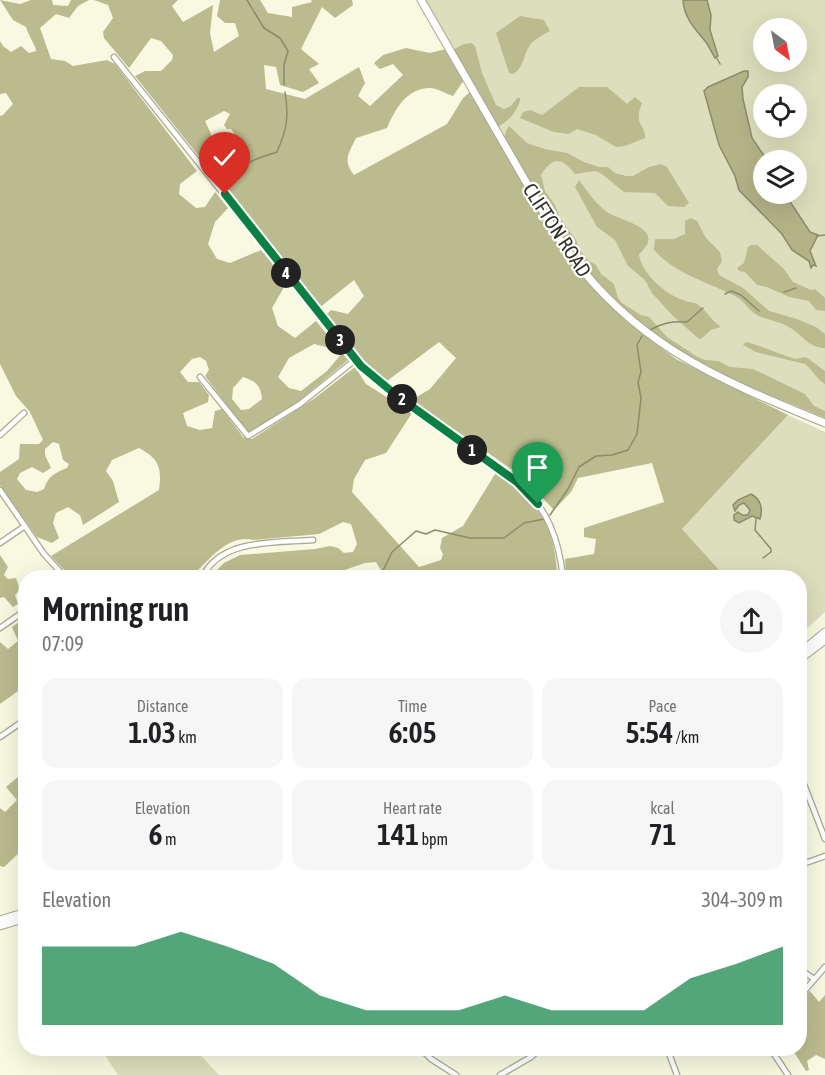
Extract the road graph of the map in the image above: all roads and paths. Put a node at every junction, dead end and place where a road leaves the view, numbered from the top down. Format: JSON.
{"nodes":[{"id":1,"x":421,"y":0,"type":"edge"},
{"id":2,"x":114,"y":57,"type":"dead end"},
{"id":3,"x":355,"y":360,"type":"junction"},
{"id":4,"x":200,"y":377,"type":"dead end"},
{"id":5,"x":24,"y":413,"type":"dead end"},
{"id":6,"x":825,"y":423,"type":"edge"},
{"id":7,"x":0,"y":424,"type":"edge"},
{"id":8,"x":5,"y":430,"type":"junction"},
{"id":9,"x":0,"y":435,"type":"edge"},
{"id":10,"x":0,"y":490,"type":"edge"},
{"id":11,"x":25,"y":526,"type":"junction"},
{"id":12,"x":313,"y":540,"type":"dead end"},
{"id":13,"x":0,"y":543,"type":"edge"},
{"id":14,"x":58,"y":570,"type":"edge"},
{"id":15,"x":206,"y":570,"type":"edge"},
{"id":16,"x":562,"y":570,"type":"edge"},
{"id":17,"x":18,"y":616,"type":"edge"},
{"id":18,"x":0,"y":628,"type":"edge"},
{"id":19,"x":825,"y":632,"type":"edge"},
{"id":20,"x":825,"y":640,"type":"edge"},
{"id":21,"x":807,"y":647,"type":"edge"},
{"id":22,"x":807,"y":654,"type":"edge"},
{"id":23,"x":18,"y":725,"type":"edge"},
{"id":24,"x":0,"y":737,"type":"edge"},
{"id":25,"x":807,"y":792,"type":"edge"},
{"id":26,"x":825,"y":839,"type":"edge"},
{"id":27,"x":825,"y":856,"type":"edge"},
{"id":28,"x":807,"y":862,"type":"edge"},
{"id":29,"x":18,"y":914,"type":"edge"},
{"id":30,"x":0,"y":920,"type":"edge"},
{"id":31,"x":18,"y":920,"type":"edge"},
{"id":32,"x":0,"y":926,"type":"edge"},
{"id":33,"x":825,"y":967,"type":"edge"},
{"id":34,"x":807,"y":974,"type":"edge"},
{"id":35,"x":814,"y":979,"type":"junction"},
{"id":36,"x":807,"y":988,"type":"edge"},
{"id":37,"x":428,"y":1056,"type":"edge"},
{"id":38,"x":528,"y":1056,"type":"edge"},
{"id":39,"x":671,"y":1056,"type":"edge"},
{"id":40,"x":775,"y":1056,"type":"edge"},
{"id":41,"x":456,"y":1075,"type":"edge"},
{"id":42,"x":500,"y":1075,"type":"edge"},
{"id":43,"x":677,"y":1075,"type":"edge"},
{"id":44,"x":788,"y":1075,"type":"edge"}],
"edges":[{"from":1,"to":6,"type":"main road","name":"CLIFTON ROAD"},
{"from":2,"to":3,"type":"street"},
{"from":3,"to":4,"type":"street"},
{"from":3,"to":16,"type":"street"},
{"from":5,"to":8,"type":"street"},
{"from":7,"to":8,"type":"street"},
{"from":8,"to":9,"type":"street"},
{"from":10,"to":11,"type":"street"},
{"from":11,"to":13,"type":"street"},
{"from":11,"to":14,"type":"street"},
{"from":12,"to":15,"type":"street"},
{"from":17,"to":18,"type":"street"},
{"from":19,"to":21,"type":"main road"},
{"from":20,"to":22,"type":"main road"},
{"from":23,"to":24,"type":"street"},
{"from":25,"to":26,"type":"street"},
{"from":27,"to":28,"type":"street"},
{"from":29,"to":30,"type":"main road"},
{"from":31,"to":32,"type":"main road"},
{"from":33,"to":35,"type":"street"},
{"from":34,"to":35,"type":"street"},
{"from":35,"to":36,"type":"street"},
{"from":37,"to":41,"type":"street"},
{"from":38,"to":42,"type":"street"},
{"from":39,"to":43,"type":"street"},
{"from":40,"to":44,"type":"street"}]}
